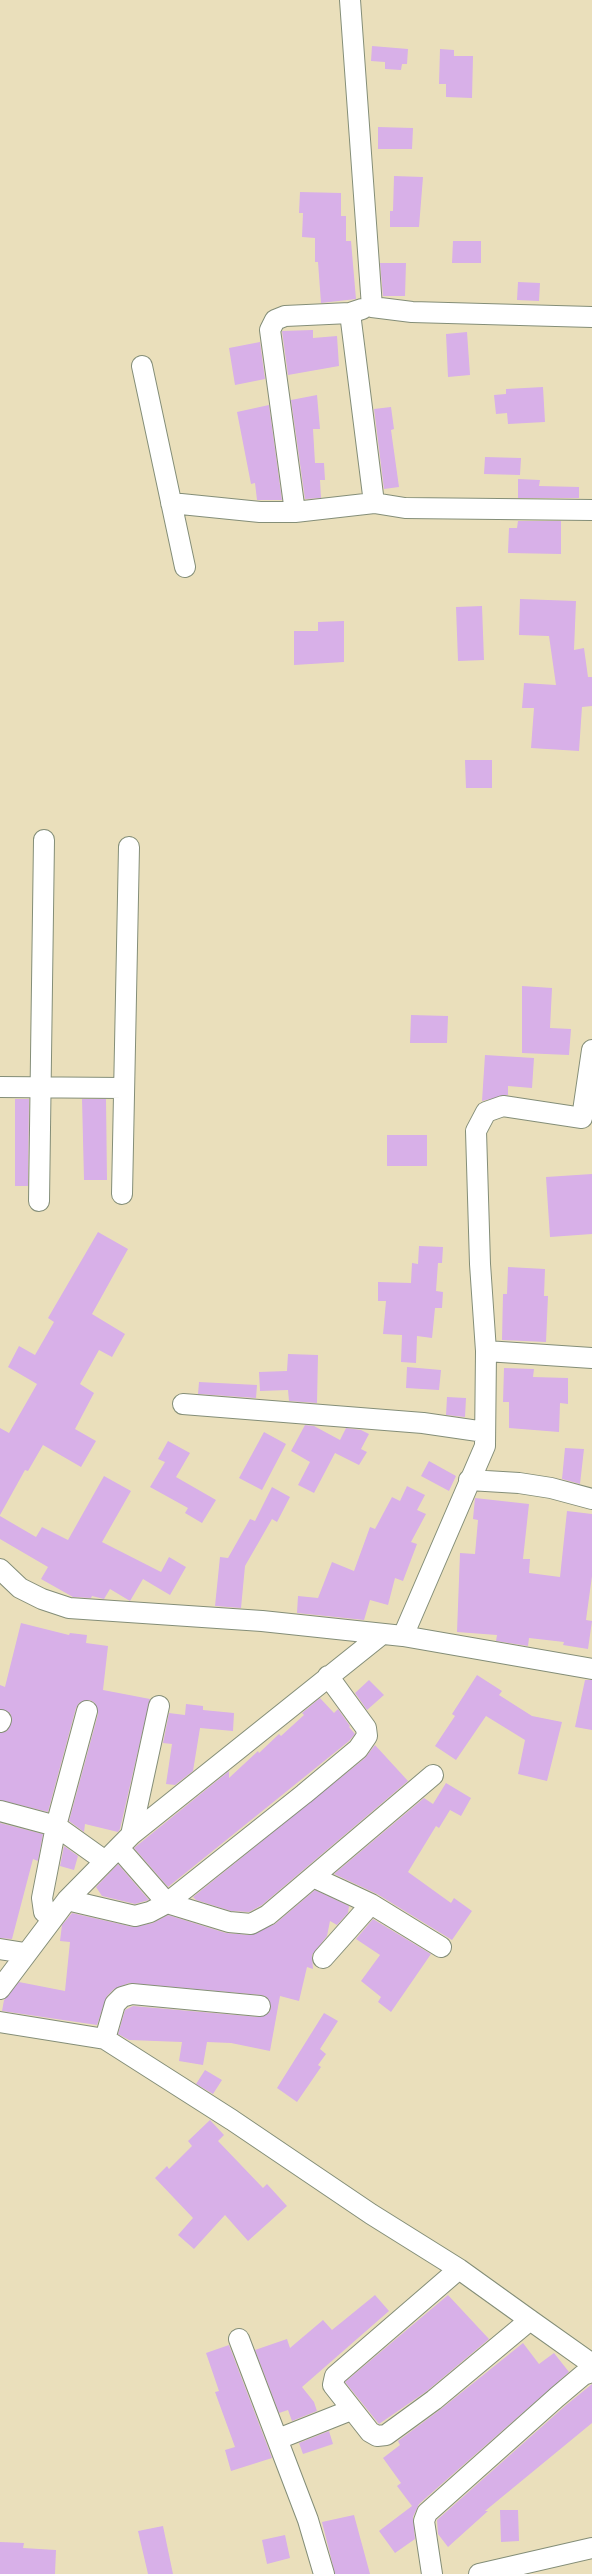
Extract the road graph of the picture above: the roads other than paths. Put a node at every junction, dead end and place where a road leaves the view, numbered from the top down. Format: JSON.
{"nodes":[{"id":1,"x":350,"y":0,"type":"edge"},
{"id":2,"x":372,"y":307,"type":"junction"},
{"id":3,"x":350,"y":313,"type":"junction"},
{"id":4,"x":592,"y":317,"type":"edge"},
{"id":5,"x":142,"y":366,"type":"dead end"},
{"id":6,"x":171,"y":503,"type":"junction"},
{"id":7,"x":374,"y":503,"type":"junction"},
{"id":8,"x":592,"y":510,"type":"edge"},
{"id":9,"x":294,"y":512,"type":"junction"},
{"id":10,"x":185,"y":567,"type":"dead end"},
{"id":11,"x":44,"y":840,"type":"dead end"},
{"id":12,"x":129,"y":848,"type":"dead end"},
{"id":13,"x":592,"y":1050,"type":"edge"},
{"id":14,"x":0,"y":1087,"type":"edge"},
{"id":15,"x":40,"y":1087,"type":"junction"},
{"id":16,"x":123,"y":1088,"type":"junction"},
{"id":17,"x":587,"y":1119,"type":"edge"},
{"id":18,"x":122,"y":1194,"type":"dead end"},
{"id":19,"x":39,"y":1201,"type":"dead end"},
{"id":20,"x":486,"y":1352,"type":"junction"},
{"id":21,"x":592,"y":1358,"type":"edge"},
{"id":22,"x":183,"y":1404,"type":"dead end"},
{"id":23,"x":485,"y":1432,"type":"junction"},
{"id":24,"x":469,"y":1480,"type":"junction"},
{"id":25,"x":592,"y":1499,"type":"edge"},
{"id":26,"x":2,"y":1576,"type":"edge"},
{"id":27,"x":381,"y":1635,"type":"junction"},
{"id":28,"x":404,"y":1636,"type":"junction"},
{"id":29,"x":592,"y":1669,"type":"edge"},
{"id":30,"x":328,"y":1676,"type":"junction"},
{"id":31,"x":159,"y":1706,"type":"dead end"},
{"id":32,"x":87,"y":1711,"type":"dead end"},
{"id":33,"x":433,"y":1774,"type":"dead end"},
{"id":34,"x":0,"y":1810,"type":"edge"},
{"id":35,"x":56,"y":1826,"type":"junction"},
{"id":36,"x":119,"y":1848,"type":"junction"},
{"id":37,"x":313,"y":1877,"type":"junction"},
{"id":38,"x":67,"y":1900,"type":"junction"},
{"id":39,"x":167,"y":1903,"type":"junction"},
{"id":40,"x":372,"y":1904,"type":"junction"},
{"id":41,"x":52,"y":1918,"type":"junction"},
{"id":42,"x":441,"y":1947,"type":"dead end"},
{"id":43,"x":0,"y":1949,"type":"edge"},
{"id":44,"x":25,"y":1953,"type":"junction"},
{"id":45,"x":323,"y":1958,"type":"dead end"},
{"id":46,"x":0,"y":1989,"type":"edge"},
{"id":47,"x":260,"y":2006,"type":"dead end"},
{"id":48,"x":0,"y":2022,"type":"edge"},
{"id":49,"x":105,"y":2038,"type":"junction"},
{"id":50,"x":459,"y":2269,"type":"junction"},
{"id":51,"x":530,"y":2320,"type":"junction"},
{"id":52,"x":239,"y":2339,"type":"dead end"},
{"id":53,"x":592,"y":2364,"type":"edge"},
{"id":54,"x":592,"y":2372,"type":"edge"},
{"id":55,"x":350,"y":2410,"type":"junction"},
{"id":56,"x":278,"y":2439,"type":"junction"},
{"id":57,"x":592,"y":2548,"type":"edge"},
{"id":58,"x":324,"y":2574,"type":"edge"},
{"id":59,"x":432,"y":2574,"type":"edge"},
{"id":60,"x":479,"y":2574,"type":"edge"}],
"edges":[{"from":1,"to":2,"type":"street"},
{"from":2,"to":3,"type":"street"},
{"from":2,"to":4,"type":"street"},
{"from":3,"to":7,"type":"street"},
{"from":3,"to":9,"type":"street"},
{"from":5,"to":6,"type":"street"},
{"from":6,"to":9,"type":"street"},
{"from":6,"to":10,"type":"street"},
{"from":7,"to":8,"type":"street"},
{"from":7,"to":9,"type":"street"},
{"from":11,"to":15,"type":"street"},
{"from":12,"to":16,"type":"street"},
{"from":13,"to":17,"type":"street"},
{"from":14,"to":15,"type":"street"},
{"from":15,"to":16,"type":"street"},
{"from":15,"to":19,"type":"street"},
{"from":16,"to":18,"type":"street"},
{"from":17,"to":20,"type":"street"},
{"from":20,"to":21,"type":"street"},
{"from":20,"to":23,"type":"street"},
{"from":22,"to":23,"type":"street"},
{"from":23,"to":24,"type":"street"},
{"from":24,"to":25,"type":"street"},
{"from":24,"to":28,"type":"street"},
{"from":26,"to":27,"type":"street"},
{"from":27,"to":28,"type":"street"},
{"from":27,"to":30,"type":"street"},
{"from":28,"to":29,"type":"street"},
{"from":30,"to":36,"type":"street"},
{"from":30,"to":39,"type":"street"},
{"from":31,"to":36,"type":"street"},
{"from":32,"to":35,"type":"street"},
{"from":33,"to":37,"type":"street"},
{"from":34,"to":35,"type":"street"},
{"from":35,"to":36,"type":"street"},
{"from":35,"to":41,"type":"street"},
{"from":36,"to":38,"type":"street"},
{"from":36,"to":39,"type":"street"},
{"from":37,"to":39,"type":"street"},
{"from":37,"to":40,"type":"street"},
{"from":38,"to":39,"type":"street"},
{"from":38,"to":41,"type":"street"},
{"from":40,"to":42,"type":"street"},
{"from":40,"to":45,"type":"street"},
{"from":41,"to":44,"type":"street"},
{"from":43,"to":44,"type":"street"},
{"from":44,"to":46,"type":"street"},
{"from":47,"to":49,"type":"street"},
{"from":48,"to":49,"type":"street"},
{"from":49,"to":50,"type":"street"},
{"from":50,"to":51,"type":"street"},
{"from":50,"to":55,"type":"street"},
{"from":51,"to":53,"type":"street"},
{"from":51,"to":55,"type":"street"},
{"from":52,"to":56,"type":"street"},
{"from":54,"to":59,"type":"street"},
{"from":55,"to":56,"type":"street"},
{"from":56,"to":58,"type":"street"},
{"from":57,"to":60,"type":"street"}]}
